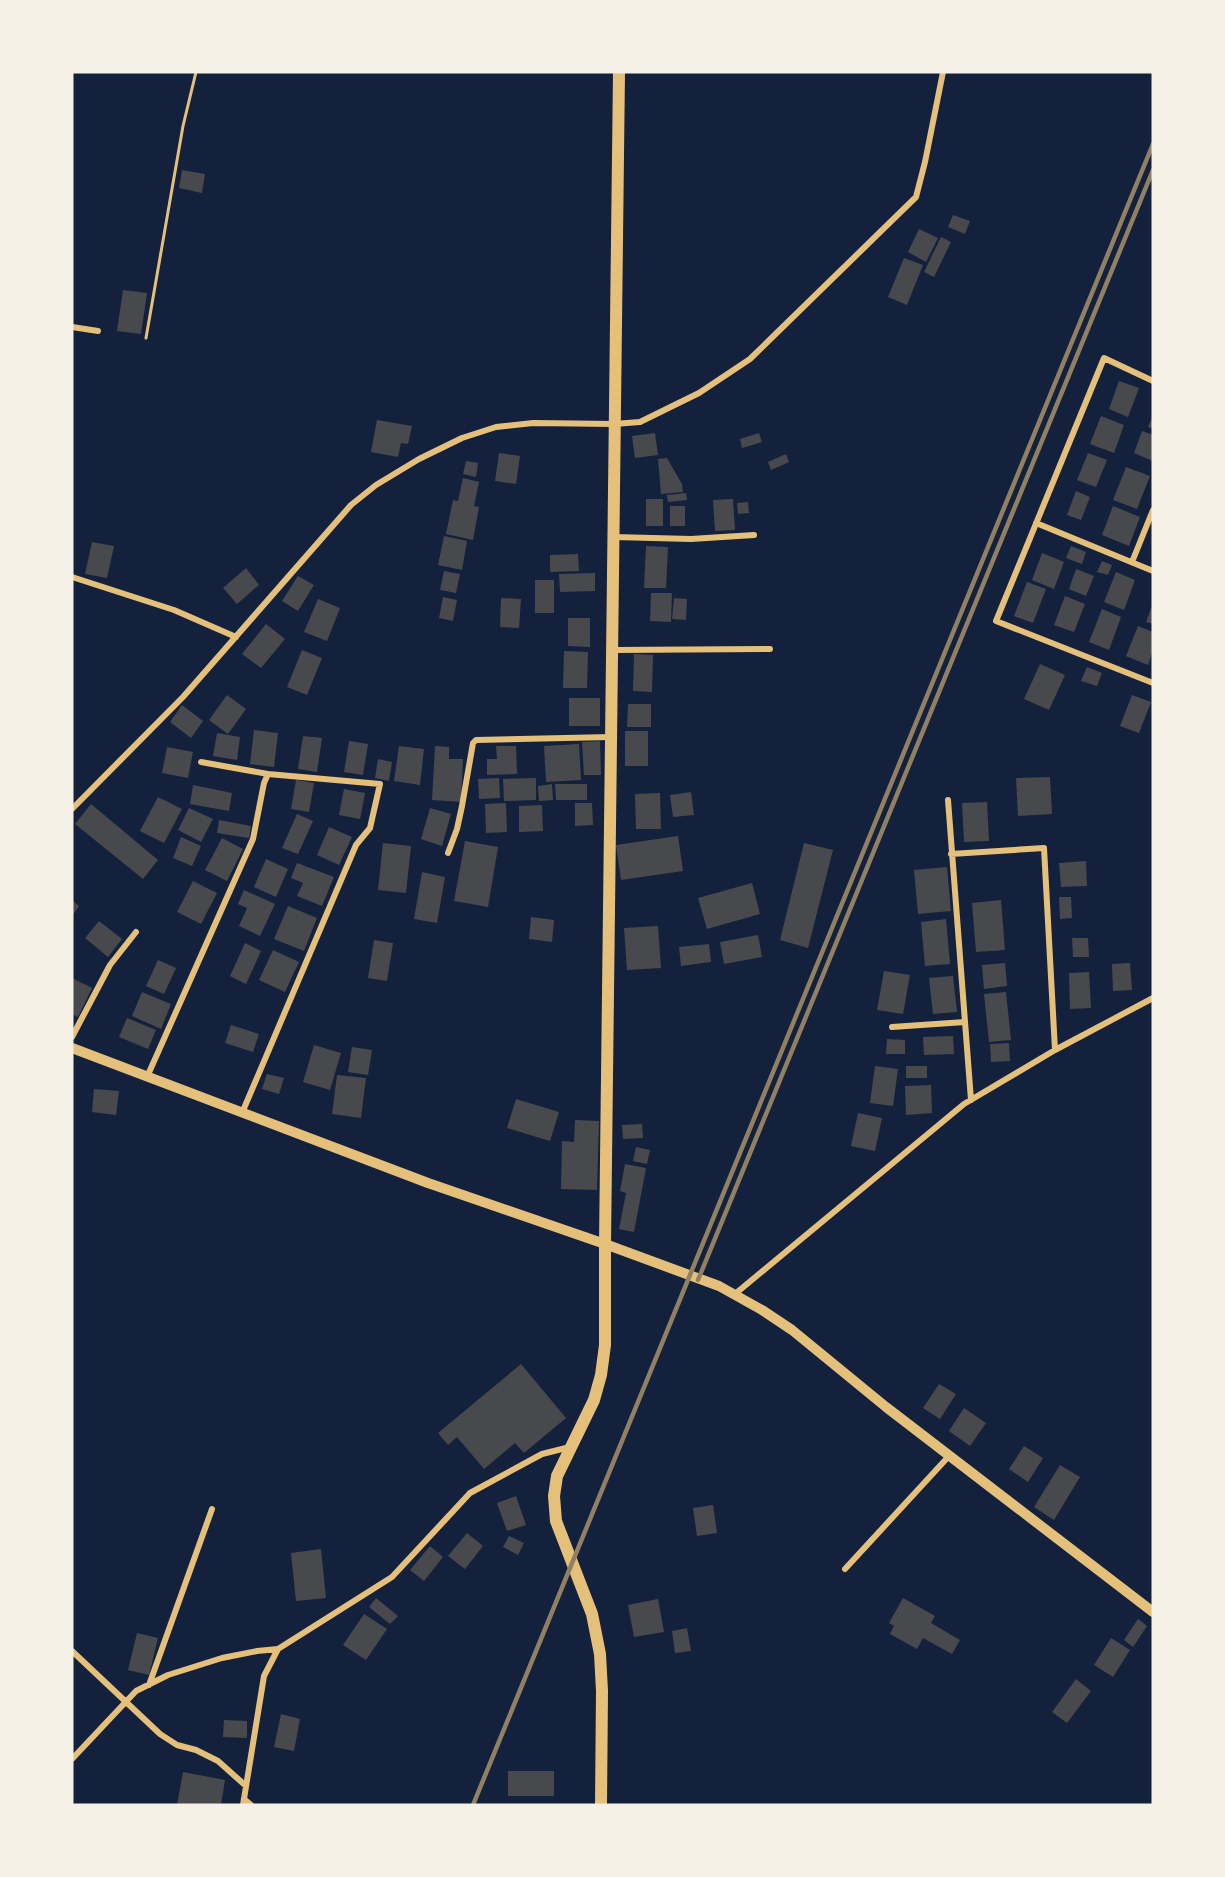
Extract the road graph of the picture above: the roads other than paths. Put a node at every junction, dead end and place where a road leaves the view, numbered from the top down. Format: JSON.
{"nodes":[{"id":1,"x":619,"y":72,"type":"edge"},
{"id":2,"x":943,"y":72,"type":"edge"},
{"id":3,"x":72,"y":327,"type":"edge"},
{"id":4,"x":98,"y":331,"type":"dead end"},
{"id":5,"x":1153,"y":381,"type":"edge"},
{"id":6,"x":614,"y":424,"type":"junction"},
{"id":7,"x":1153,"y":510,"type":"edge"},
{"id":8,"x":1036,"y":523,"type":"junction"},
{"id":9,"x":754,"y":535,"type":"dead end"},
{"id":10,"x":613,"y":537,"type":"junction"},
{"id":11,"x":1132,"y":562,"type":"junction"},
{"id":12,"x":1153,"y":571,"type":"edge"},
{"id":13,"x":72,"y":577,"type":"edge"},
{"id":14,"x":236,"y":637,"type":"junction"},
{"id":15,"x":770,"y":649,"type":"dead end"},
{"id":16,"x":612,"y":650,"type":"junction"},
{"id":17,"x":1153,"y":683,"type":"edge"},
{"id":18,"x":612,"y":737,"type":"junction"},
{"id":19,"x":201,"y":762,"type":"dead end"},
{"id":20,"x":268,"y":774,"type":"junction"},
{"id":21,"x":948,"y":800,"type":"dead end"},
{"id":22,"x":72,"y":808,"type":"edge"},
{"id":23,"x":448,"y":853,"type":"dead end"},
{"id":24,"x":951,"y":854,"type":"junction"},
{"id":25,"x":136,"y":932,"type":"dead end"},
{"id":26,"x":1153,"y":998,"type":"edge"},
{"id":27,"x":965,"y":1022,"type":"junction"},
{"id":28,"x":892,"y":1027,"type":"dead end"},
{"id":29,"x":72,"y":1037,"type":"edge"},
{"id":30,"x":72,"y":1048,"type":"edge"},
{"id":31,"x":1055,"y":1050,"type":"junction"},
{"id":32,"x":147,"y":1077,"type":"junction"},
{"id":33,"x":971,"y":1100,"type":"junction"},
{"id":34,"x":242,"y":1113,"type":"junction"},
{"id":35,"x":605,"y":1244,"type":"junction"},
{"id":36,"x":735,"y":1294,"type":"junction"},
{"id":37,"x":570,"y":1448,"type":"junction"},
{"id":38,"x":949,"y":1455,"type":"junction"},
{"id":39,"x":212,"y":1509,"type":"dead end"},
{"id":40,"x":845,"y":1569,"type":"dead end"},
{"id":41,"x":1153,"y":1612,"type":"edge"},
{"id":42,"x":278,"y":1649,"type":"junction"},
{"id":43,"x":72,"y":1651,"type":"edge"},
{"id":44,"x":149,"y":1685,"type":"junction"},
{"id":45,"x":126,"y":1702,"type":"junction"},
{"id":46,"x":72,"y":1759,"type":"edge"},
{"id":47,"x":246,"y":1786,"type":"junction"},
{"id":48,"x":243,"y":1802,"type":"edge"},
{"id":49,"x":251,"y":1805,"type":"edge"},
{"id":50,"x":601,"y":1805,"type":"edge"}],
"edges":[{"from":1,"to":6,"type":"main road"},
{"from":2,"to":6,"type":"street"},
{"from":3,"to":4,"type":"street"},
{"from":5,"to":8,"type":"street"},
{"from":6,"to":10,"type":"main road"},
{"from":6,"to":14,"type":"street"},
{"from":7,"to":11,"type":"street"},
{"from":8,"to":11,"type":"street"},
{"from":8,"to":17,"type":"street"},
{"from":9,"to":10,"type":"street"},
{"from":10,"to":16,"type":"main road"},
{"from":11,"to":12,"type":"street"},
{"from":13,"to":14,"type":"street"},
{"from":14,"to":22,"type":"street"},
{"from":15,"to":16,"type":"street"},
{"from":16,"to":18,"type":"main road"},
{"from":18,"to":23,"type":"street"},
{"from":18,"to":35,"type":"main road"},
{"from":19,"to":20,"type":"street"},
{"from":20,"to":32,"type":"street"},
{"from":20,"to":34,"type":"street"},
{"from":21,"to":24,"type":"street"},
{"from":24,"to":27,"type":"street"},
{"from":24,"to":31,"type":"street"},
{"from":25,"to":29,"type":"street"},
{"from":26,"to":31,"type":"street"},
{"from":27,"to":28,"type":"street"},
{"from":27,"to":33,"type":"street"},
{"from":30,"to":32,"type":"street"},
{"from":31,"to":33,"type":"street"},
{"from":32,"to":34,"type":"street"},
{"from":33,"to":36,"type":"street"},
{"from":34,"to":35,"type":"street"},
{"from":35,"to":36,"type":"street"},
{"from":35,"to":37,"type":"main road"},
{"from":36,"to":38,"type":"street"},
{"from":37,"to":42,"type":"street"},
{"from":37,"to":50,"type":"main road"},
{"from":38,"to":40,"type":"street"},
{"from":38,"to":41,"type":"street"},
{"from":39,"to":44,"type":"street"},
{"from":42,"to":44,"type":"street"},
{"from":42,"to":47,"type":"street"},
{"from":43,"to":45,"type":"street"},
{"from":44,"to":45,"type":"street"},
{"from":45,"to":46,"type":"street"},
{"from":45,"to":47,"type":"street"},
{"from":47,"to":48,"type":"street"},
{"from":48,"to":49,"type":"street"}]}
